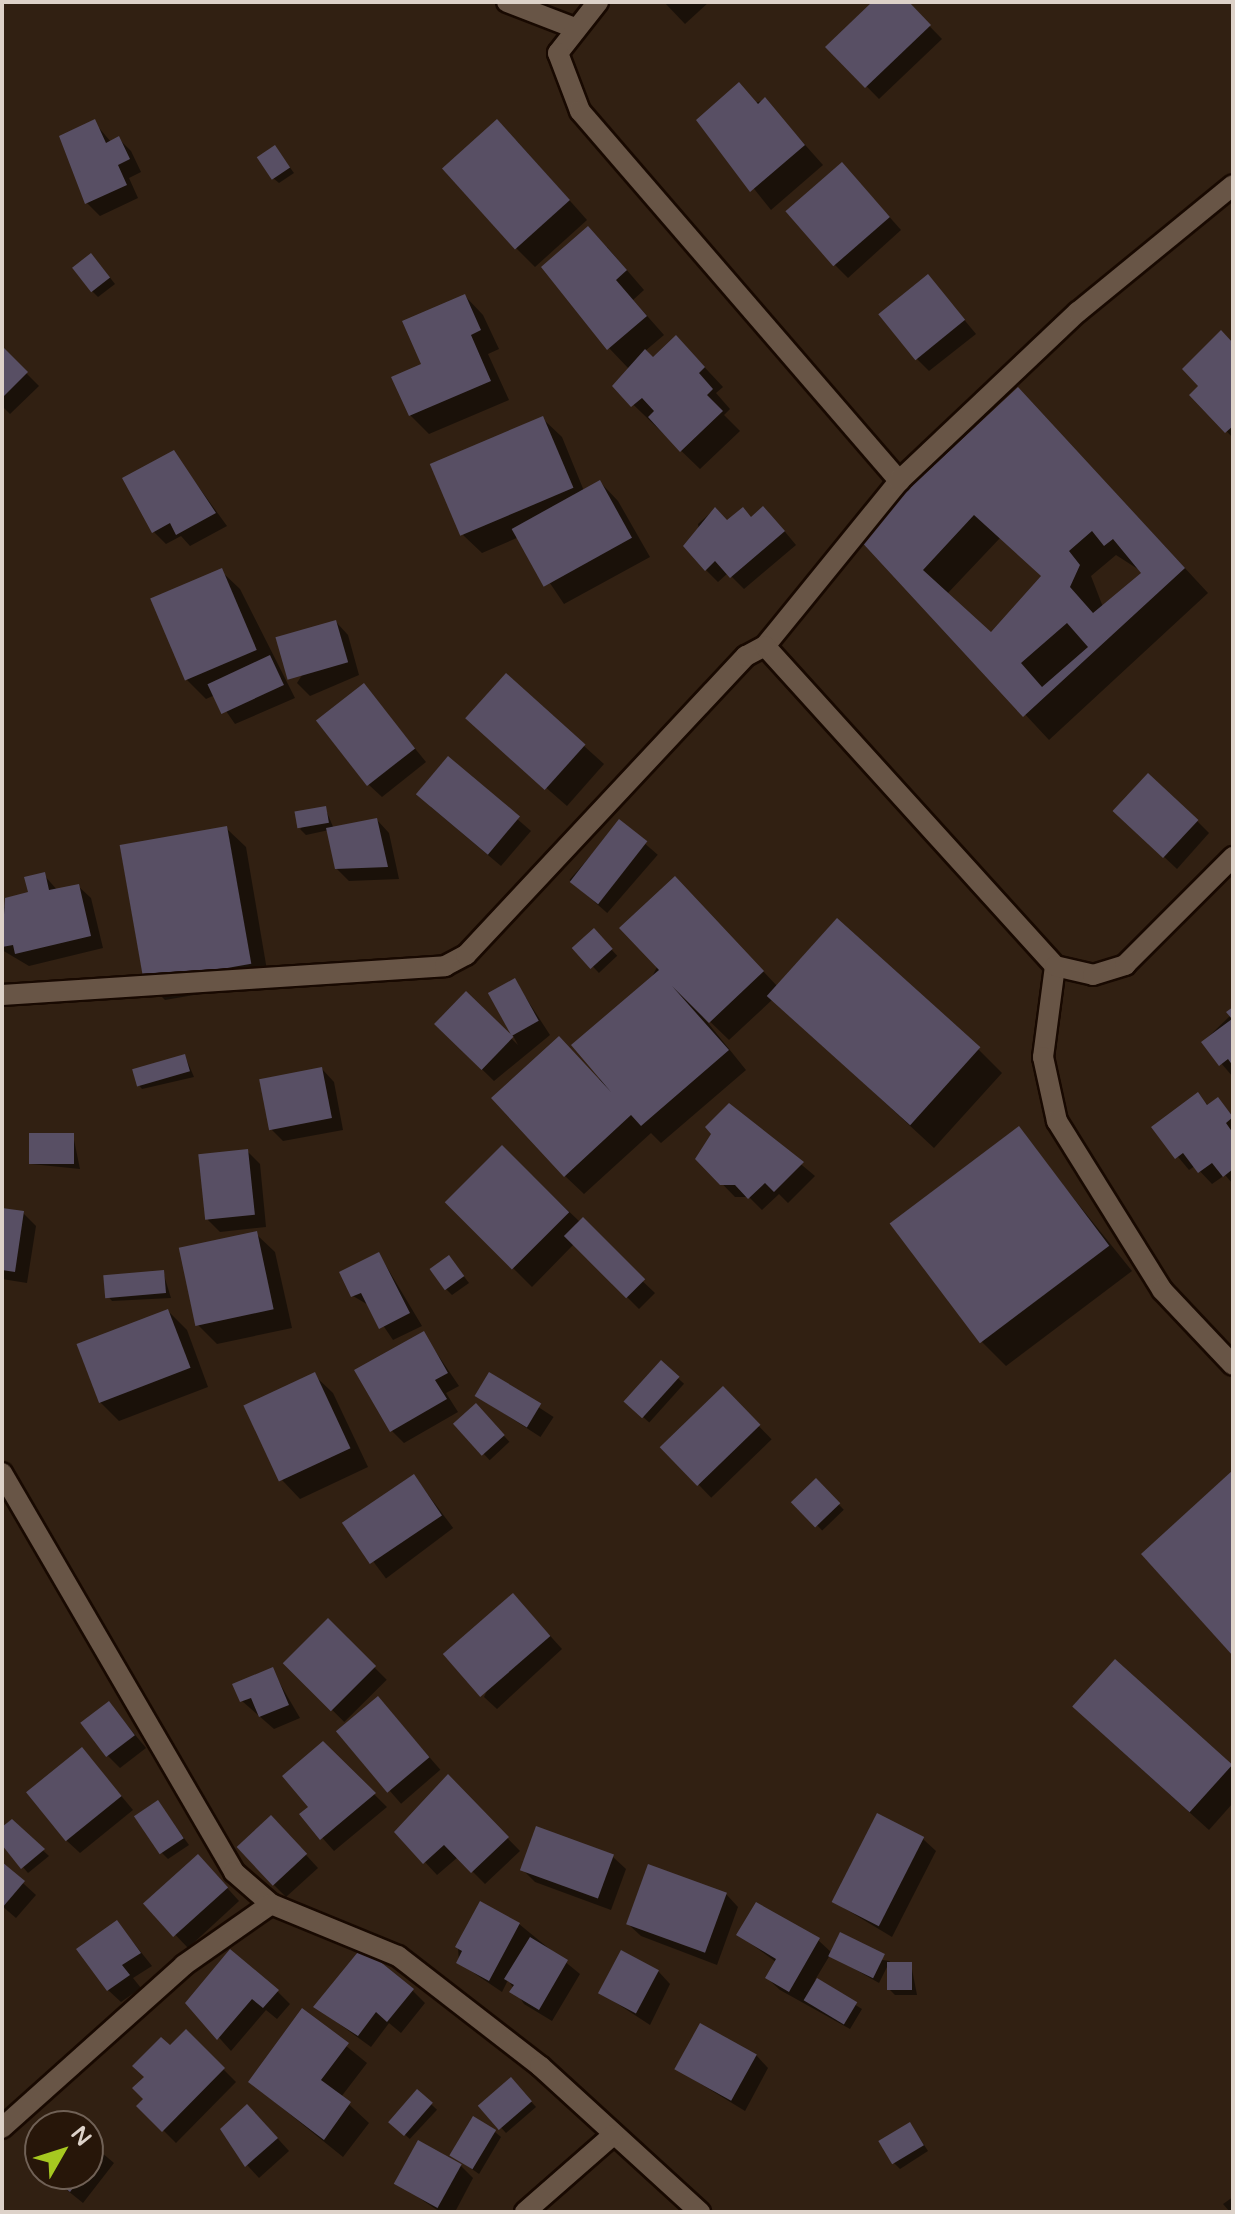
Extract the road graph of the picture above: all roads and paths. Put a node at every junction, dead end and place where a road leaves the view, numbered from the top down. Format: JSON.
{"nodes":[{"id":1,"x":507,"y":2,"type":"edge"},
{"id":2,"x":598,"y":2,"type":"edge"},
{"id":3,"x":572,"y":27,"type":"junction"},
{"id":4,"x":1233,"y":185,"type":"edge"},
{"id":5,"x":899,"y":481,"type":"junction"},
{"id":6,"x":765,"y":646,"type":"junction"},
{"id":7,"x":1233,"y":857,"type":"edge"},
{"id":8,"x":1055,"y":966,"type":"junction"},
{"id":9,"x":2,"y":995,"type":"edge"},
{"id":10,"x":1233,"y":1365,"type":"edge"},
{"id":11,"x":2,"y":1473,"type":"edge"},
{"id":12,"x":271,"y":1904,"type":"junction"},
{"id":13,"x":2,"y":2128,"type":"edge"},
{"id":14,"x":613,"y":2135,"type":"junction"},
{"id":15,"x":525,"y":2212,"type":"edge"},
{"id":16,"x":700,"y":2212,"type":"edge"}],
"edges":[{"from":1,"to":3,"type":"street"},
{"from":2,"to":3,"type":"street"},
{"from":3,"to":5,"type":"street"},
{"from":4,"to":5,"type":"street"},
{"from":5,"to":6,"type":"street"},
{"from":6,"to":8,"type":"street"},
{"from":6,"to":9,"type":"street"},
{"from":7,"to":8,"type":"street"},
{"from":8,"to":10,"type":"street"},
{"from":11,"to":12,"type":"street"},
{"from":12,"to":13,"type":"street"},
{"from":12,"to":14,"type":"street"},
{"from":14,"to":15,"type":"street"},
{"from":14,"to":16,"type":"street"}]}
